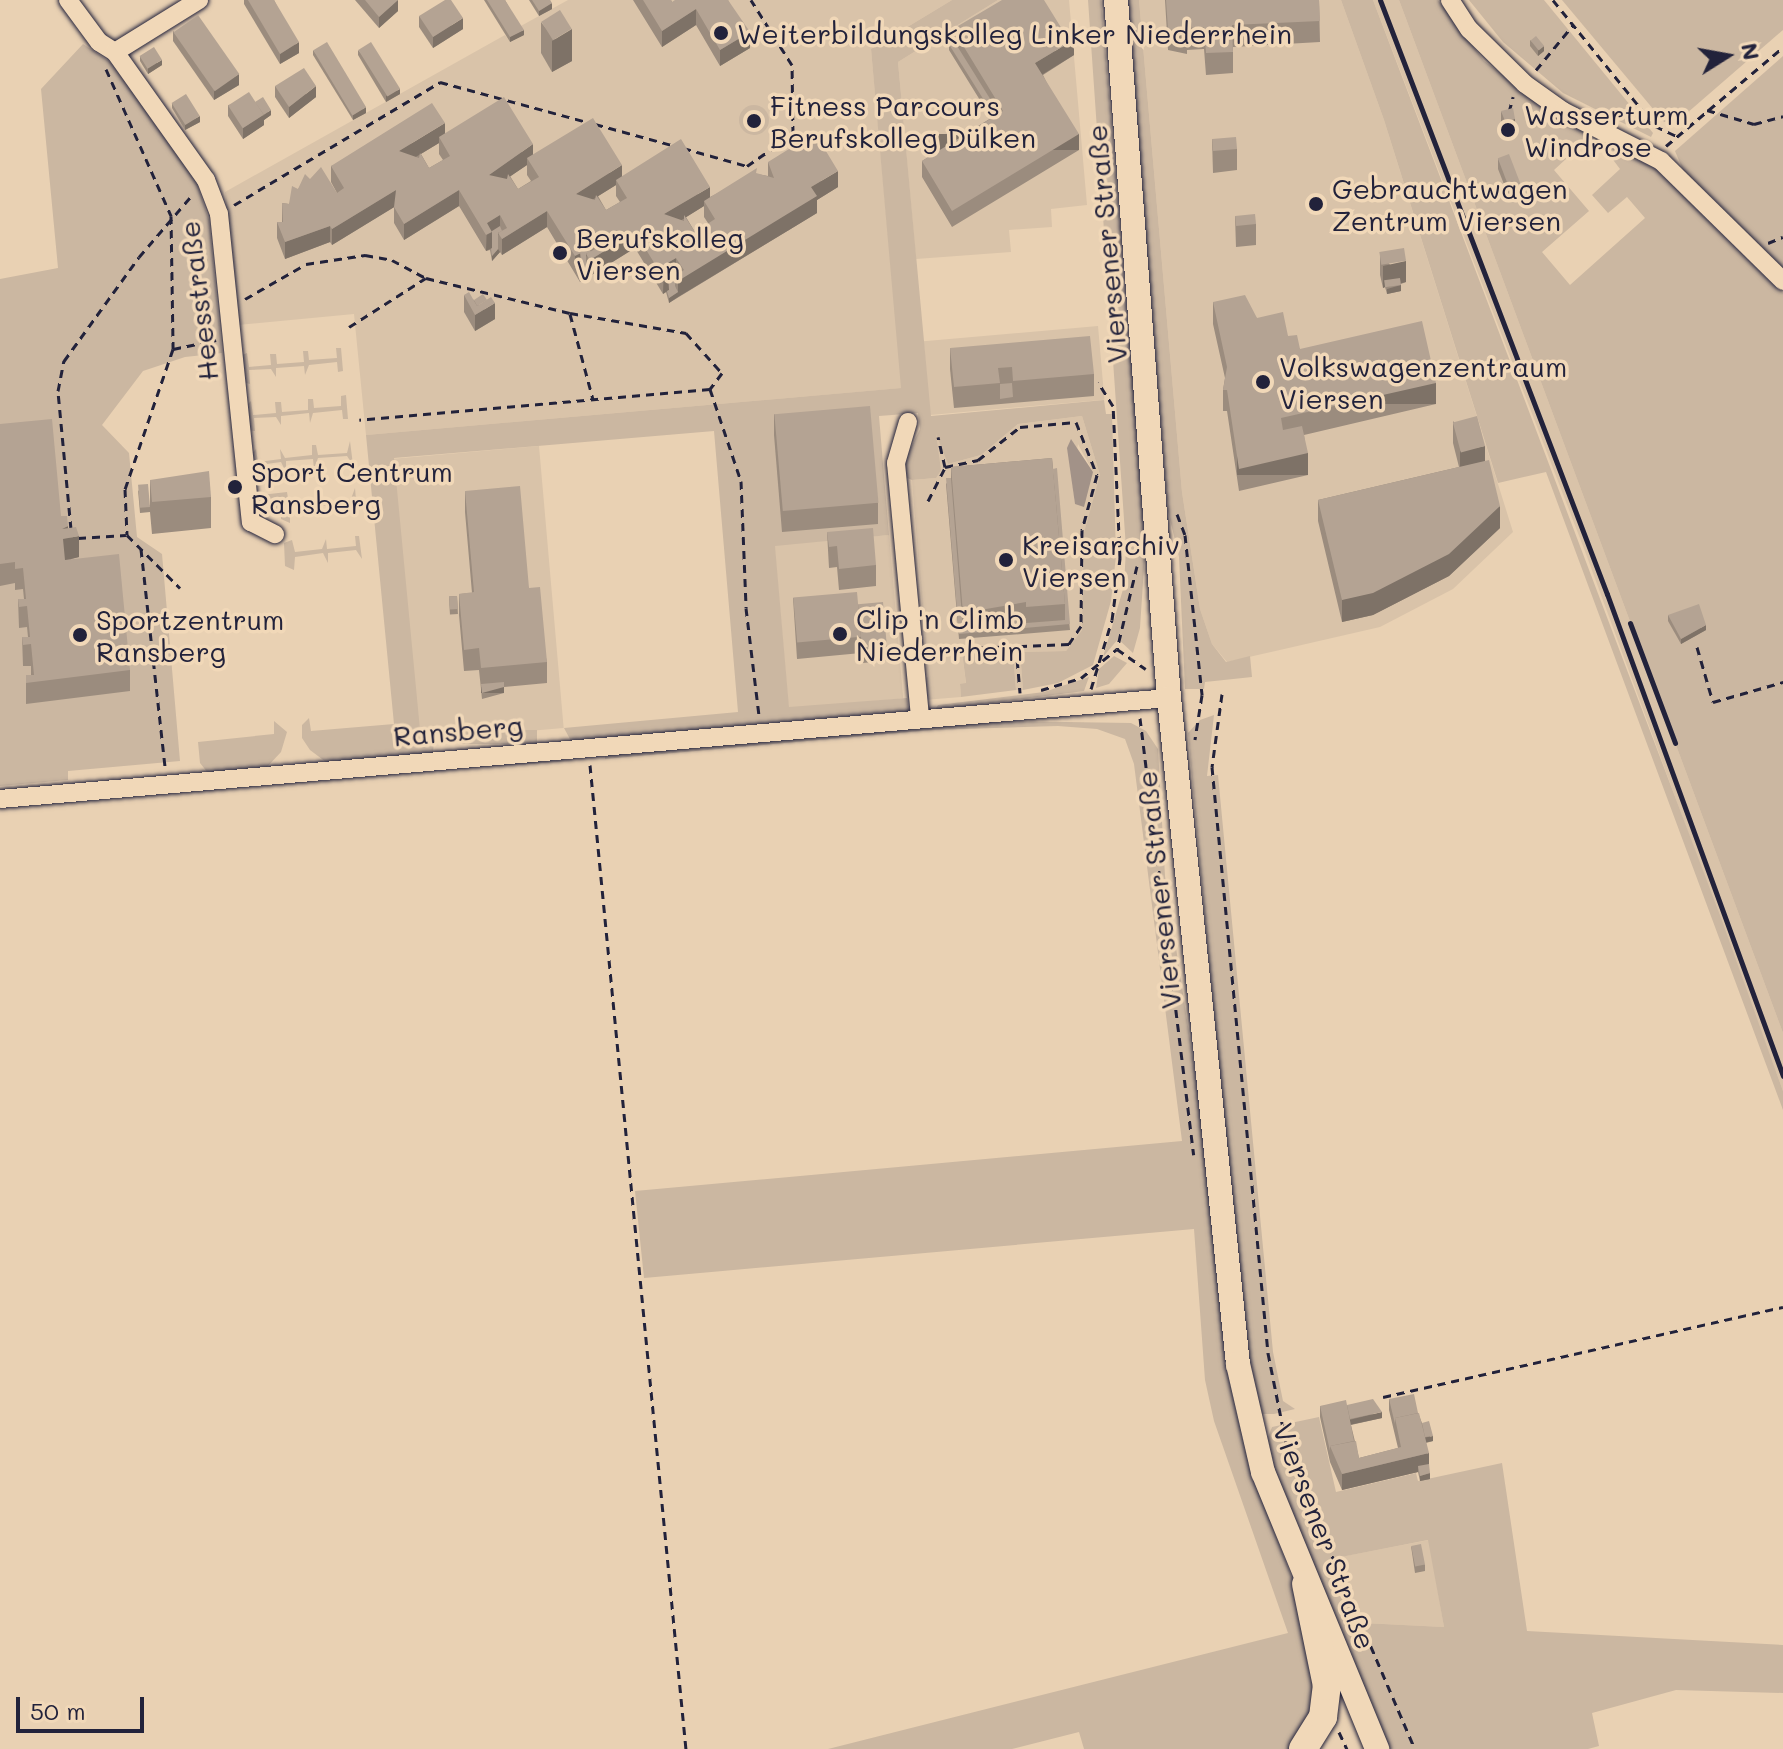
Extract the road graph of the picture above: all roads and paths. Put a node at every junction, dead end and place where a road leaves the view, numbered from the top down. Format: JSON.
{"nodes":[{"id":1,"x":68,"y":0,"type":"edge"},
{"id":2,"x":199,"y":0,"type":"edge"},
{"id":3,"x":751,"y":0,"type":"edge"},
{"id":4,"x":1116,"y":0,"type":"edge"},
{"id":5,"x":1450,"y":0,"type":"edge"},
{"id":6,"x":1553,"y":0,"type":"edge"},
{"id":7,"x":1783,"y":47,"type":"edge"},
{"id":8,"x":115,"y":52,"type":"junction"},
{"id":9,"x":1524,"y":65,"type":"dead end"},
{"id":10,"x":1544,"y":82,"type":"dead end"},
{"id":11,"x":1707,"y":110,"type":"junction"},
{"id":12,"x":1783,"y":116,"type":"edge"},
{"id":13,"x":1679,"y":137,"type":"junction"},
{"id":14,"x":1665,"y":146,"type":"dead end"},
{"id":15,"x":206,"y":180,"type":"junction"},
{"id":16,"x":219,"y":214,"type":"junction"},
{"id":17,"x":171,"y":216,"type":"junction"},
{"id":18,"x":426,"y":278,"type":"junction"},
{"id":19,"x":1783,"y":281,"type":"edge"},
{"id":20,"x":228,"y":308,"type":"junction"},
{"id":21,"x":570,"y":313,"type":"junction"},
{"id":22,"x":349,"y":327,"type":"dead end"},
{"id":23,"x":231,"y":338,"type":"junction"},
{"id":24,"x":173,"y":349,"type":"junction"},
{"id":25,"x":1098,"y":382,"type":"dead end"},
{"id":26,"x":710,"y":389,"type":"junction"},
{"id":27,"x":593,"y":399,"type":"junction"},
{"id":28,"x":359,"y":420,"type":"dead end"},
{"id":29,"x":908,"y":422,"type":"dead end"},
{"id":30,"x":938,"y":437,"type":"dead end"},
{"id":31,"x":945,"y":467,"type":"junction"},
{"id":32,"x":928,"y":501,"type":"dead end"},
{"id":33,"x":1174,"y":506,"type":"dead end"},
{"id":34,"x":275,"y":534,"type":"dead end"},
{"id":35,"x":127,"y":535,"type":"junction"},
{"id":36,"x":141,"y":549,"type":"junction"},
{"id":37,"x":180,"y":588,"type":"dead end"},
{"id":38,"x":1016,"y":646,"type":"junction"},
{"id":39,"x":1697,"y":647,"type":"dead end"},
{"id":40,"x":947,"y":649,"type":"dead end"},
{"id":41,"x":1783,"y":682,"type":"edge"},
{"id":42,"x":1020,"y":693,"type":"dead end"},
{"id":43,"x":1222,"y":694,"type":"dead end"},
{"id":44,"x":1169,"y":698,"type":"junction"},
{"id":45,"x":1089,"y":704,"type":"junction"},
{"id":46,"x":920,"y":718,"type":"junction"},
{"id":47,"x":759,"y":732,"type":"junction"},
{"id":48,"x":588,"y":747,"type":"junction"},
{"id":49,"x":1195,"y":751,"type":"dead end"},
{"id":50,"x":167,"y":784,"type":"junction"},
{"id":51,"x":0,"y":799,"type":"edge"},
{"id":52,"x":1783,"y":1307,"type":"edge"},
{"id":53,"x":1383,"y":1397,"type":"dead end"},
{"id":54,"x":1306,"y":1584,"type":"junction"},
{"id":55,"x":686,"y":1749,"type":"edge"},
{"id":56,"x":1303,"y":1749,"type":"edge"},
{"id":57,"x":1377,"y":1749,"type":"edge"},
{"id":58,"x":1415,"y":1749,"type":"edge"}],
"edges":[{"from":1,"to":8,"type":"street","name":"Heesstraße"},
{"from":2,"to":8,"type":"street"},
{"from":3,"to":16,"type":"path"},
{"from":4,"to":44,"type":"main road","name":"Viersener Straße"},
{"from":5,"to":19,"type":"street"},
{"from":6,"to":13,"type":"path"},
{"from":7,"to":11,"type":"path"},
{"from":8,"to":15,"type":"street","name":"Heesstraße"},
{"from":8,"to":17,"type":"path"},
{"from":9,"to":10,"type":"path"},
{"from":11,"to":12,"type":"path"},
{"from":11,"to":13,"type":"path"},
{"from":13,"to":14,"type":"path"},
{"from":15,"to":16,"type":"street","name":"Heesstraße"},
{"from":15,"to":17,"type":"path"},
{"from":16,"to":20,"type":"street","name":"Heesstraße"},
{"from":17,"to":24,"type":"path"},
{"from":17,"to":35,"type":"path"},
{"from":18,"to":20,"type":"path"},
{"from":18,"to":21,"type":"path"},
{"from":18,"to":22,"type":"path"},
{"from":20,"to":23,"type":"street","name":"Heesstraße"},
{"from":21,"to":26,"type":"path"},
{"from":21,"to":27,"type":"path"},
{"from":23,"to":24,"type":"path"},
{"from":23,"to":34,"type":"street","name":"Heesstraße"},
{"from":24,"to":35,"type":"path"},
{"from":25,"to":45,"type":"path"},
{"from":26,"to":27,"type":"path"},
{"from":26,"to":47,"type":"path"},
{"from":27,"to":28,"type":"path"},
{"from":29,"to":46,"type":"street"},
{"from":30,"to":31,"type":"path"},
{"from":31,"to":32,"type":"path"},
{"from":31,"to":38,"type":"path"},
{"from":33,"to":49,"type":"path"},
{"from":35,"to":36,"type":"path"},
{"from":36,"to":37,"type":"path"},
{"from":36,"to":50,"type":"path"},
{"from":38,"to":40,"type":"path"},
{"from":38,"to":42,"type":"path"},
{"from":39,"to":41,"type":"path"},
{"from":43,"to":58,"type":"path"},
{"from":44,"to":45,"type":"street","name":"Ransberg"},
{"from":44,"to":54,"type":"main road","name":"Viersener Straße"},
{"from":45,"to":46,"type":"street","name":"Ransberg"},
{"from":46,"to":47,"type":"street","name":"Ransberg"},
{"from":47,"to":48,"type":"street","name":"Ransberg"},
{"from":48,"to":50,"type":"street","name":"Ransberg"},
{"from":48,"to":55,"type":"path"},
{"from":50,"to":51,"type":"street","name":"Ransberg"},
{"from":52,"to":53,"type":"path"},
{"from":54,"to":56,"type":"highway"},
{"from":54,"to":57,"type":"main road","name":"Viersener Straße"}]}
